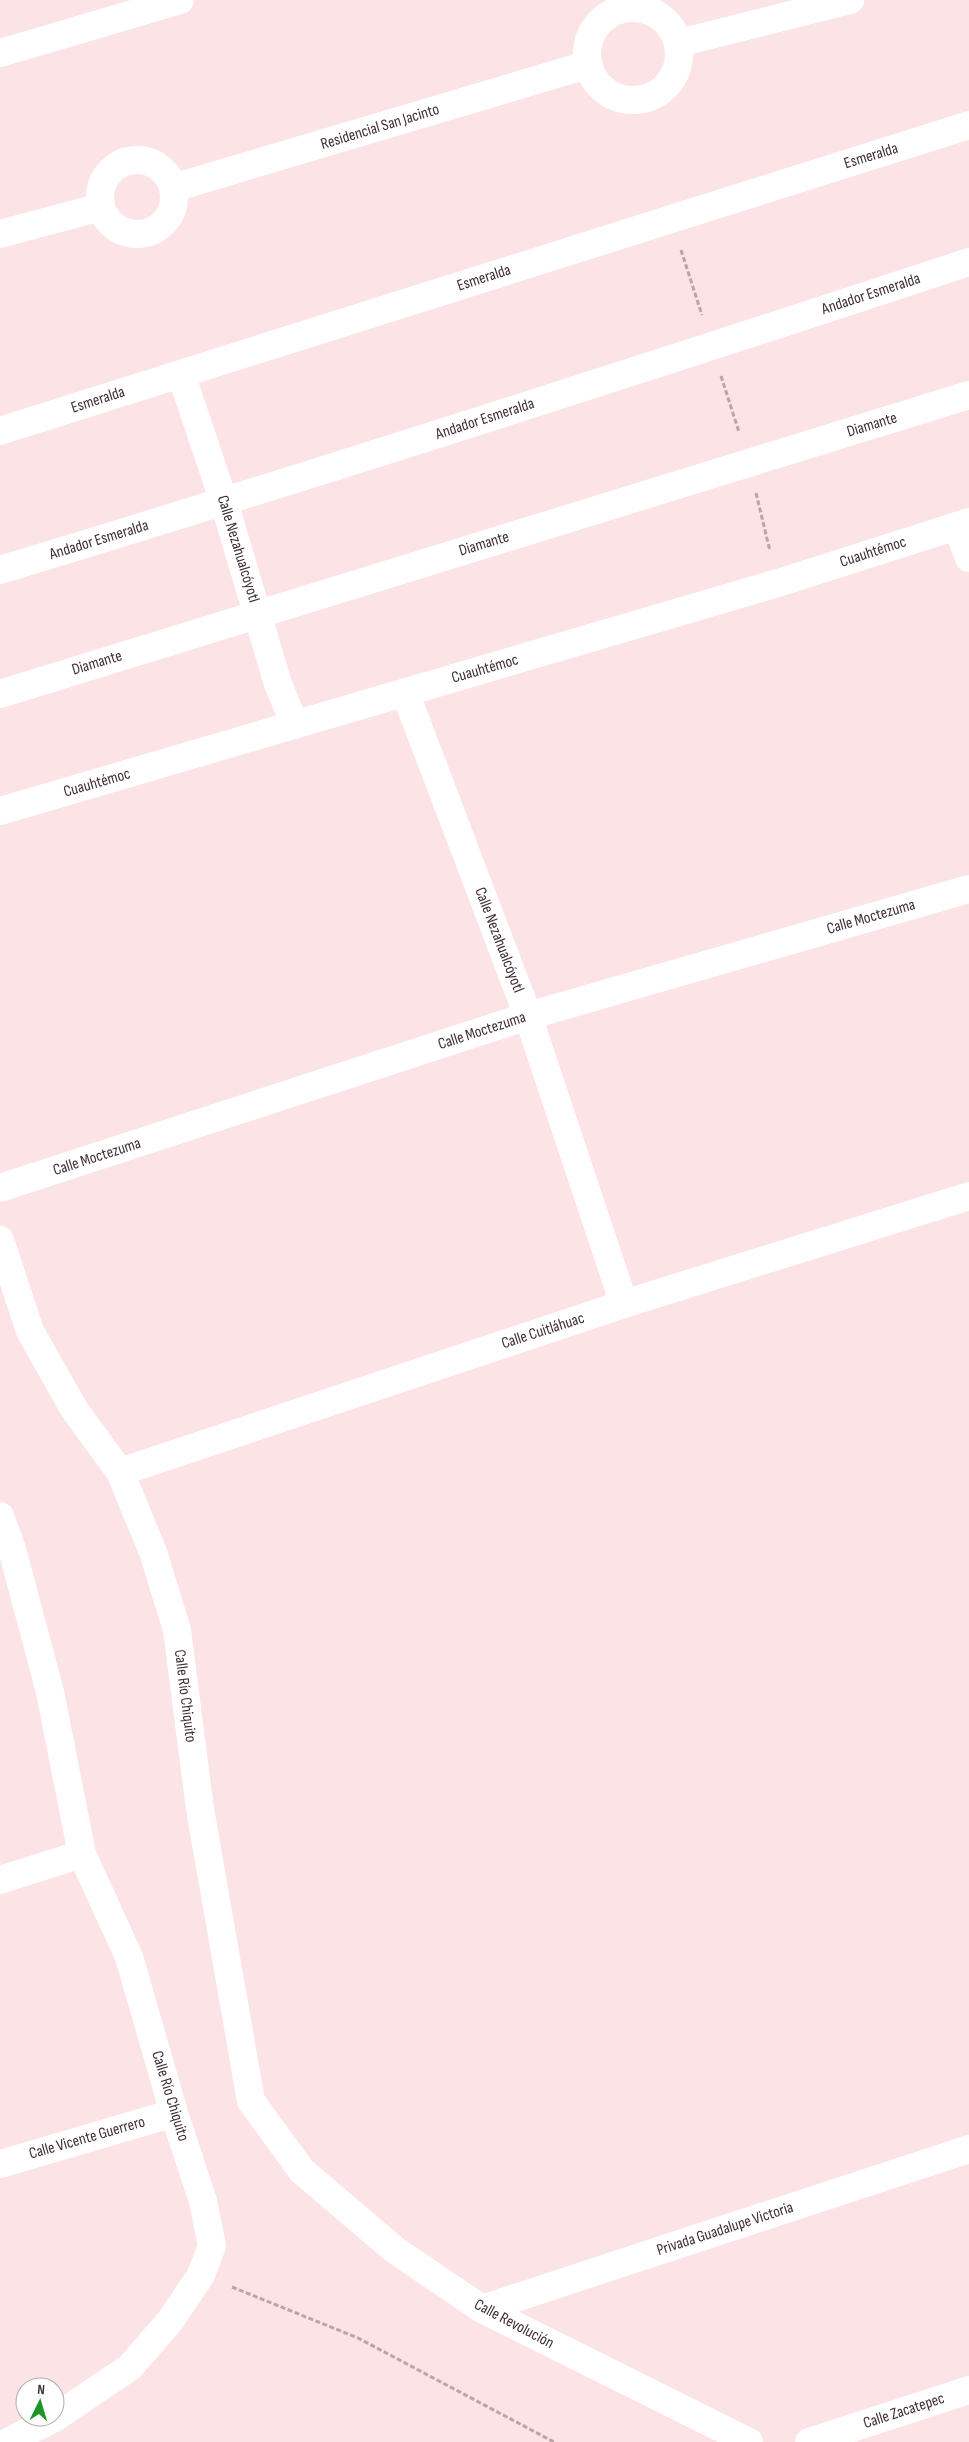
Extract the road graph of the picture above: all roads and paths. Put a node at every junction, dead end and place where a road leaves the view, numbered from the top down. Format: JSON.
{"nodes":[{"id":1,"x":180,"y":0,"type":"edge"},
{"id":2,"x":850,"y":0,"type":"edge"},
{"id":3,"x":679,"y":43,"type":"junction"},
{"id":4,"x":0,"y":53,"type":"edge"},
{"id":5,"x":587,"y":65,"type":"junction"},
{"id":6,"x":969,"y":125,"type":"edge"},
{"id":7,"x":173,"y":188,"type":"junction"},
{"id":8,"x":101,"y":207,"type":"junction"},
{"id":9,"x":671,"y":219,"type":"junction"},
{"id":10,"x":0,"y":234,"type":"edge"},
{"id":11,"x":969,"y":262,"type":"edge"},
{"id":12,"x":712,"y":346,"type":"junction"},
{"id":13,"x":180,"y":374,"type":"junction"},
{"id":14,"x":969,"y":395,"type":"edge"},
{"id":15,"x":0,"y":432,"type":"edge"},
{"id":16,"x":749,"y":463,"type":"junction"},
{"id":17,"x":224,"y":502,"type":"junction"},
{"id":18,"x":963,"y":524,"type":"edge"},
{"id":19,"x":969,"y":558,"type":"edge"},
{"id":20,"x":0,"y":570,"type":"edge"},
{"id":21,"x":778,"y":583,"type":"junction"},
{"id":22,"x":258,"y":614,"type":"junction"},
{"id":23,"x":405,"y":692,"type":"junction"},
{"id":24,"x":0,"y":694,"type":"edge"},
{"id":25,"x":295,"y":724,"type":"junction"},
{"id":26,"x":0,"y":811,"type":"edge"},
{"id":27,"x":969,"y":889,"type":"edge"},
{"id":28,"x":528,"y":1016,"type":"junction"},
{"id":29,"x":0,"y":1188,"type":"edge"},
{"id":30,"x":969,"y":1196,"type":"edge"},
{"id":31,"x":0,"y":1240,"type":"edge"},
{"id":32,"x":624,"y":1304,"type":"junction"},
{"id":33,"x":120,"y":1472,"type":"junction"},
{"id":34,"x":0,"y":1516,"type":"edge"},
{"id":35,"x":6,"y":1551,"type":"edge"},
{"id":36,"x":82,"y":1854,"type":"junction"},
{"id":37,"x":0,"y":1880,"type":"edge"},
{"id":38,"x":174,"y":2113,"type":"junction"},
{"id":39,"x":969,"y":2149,"type":"edge"},
{"id":40,"x":0,"y":2164,"type":"edge"},
{"id":41,"x":302,"y":2171,"type":"joint"},
{"id":42,"x":201,"y":2274,"type":"junction"},
{"id":43,"x":482,"y":2309,"type":"junction"},
{"id":44,"x":969,"y":2390,"type":"edge"},
{"id":45,"x":8,"y":2442,"type":"edge"},
{"id":46,"x":554,"y":2442,"type":"edge"},
{"id":47,"x":749,"y":2442,"type":"edge"},
{"id":48,"x":810,"y":2442,"type":"edge"}],
"edges":[{"from":1,"to":4,"type":"street"},
{"from":2,"to":3,"type":"street"},
{"from":3,"to":5,"type":"street"},
{"from":3,"to":5,"type":"street"},
{"from":5,"to":7,"type":"street","name":"Residencial San Jacinto"},
{"from":6,"to":9,"type":"street","name":"Esmeralda"},
{"from":7,"to":8,"type":"street"},
{"from":7,"to":8,"type":"street"},
{"from":8,"to":10,"type":"street"},
{"from":9,"to":12,"type":"path"},
{"from":9,"to":13,"type":"street","name":"Esmeralda"},
{"from":11,"to":12,"type":"street","name":"Andador Esmeralda"},
{"from":12,"to":16,"type":"path"},
{"from":12,"to":17,"type":"street","name":"Andador Esmeralda"},
{"from":13,"to":15,"type":"street","name":"Esmeralda"},
{"from":13,"to":17,"type":"street","name":"Calle Nezahualcóyotl"},
{"from":14,"to":16,"type":"street","name":"Diamante"},
{"from":16,"to":21,"type":"path"},
{"from":16,"to":22,"type":"street","name":"Diamante"},
{"from":17,"to":20,"type":"street","name":"Andador Esmeralda"},
{"from":17,"to":22,"type":"street","name":"Calle Nezahualcóyotl"},
{"from":18,"to":19,"type":"street"},
{"from":18,"to":21,"type":"street","name":"Cuauhtémoc"},
{"from":21,"to":23,"type":"street","name":"Cuauhtémoc"},
{"from":22,"to":24,"type":"street","name":"Diamante"},
{"from":22,"to":25,"type":"street","name":"Calle Nezahualcóyotl"},
{"from":23,"to":25,"type":"street","name":"Cuauhtémoc"},
{"from":23,"to":28,"type":"street","name":"Calle Nezahualcóyotl"},
{"from":25,"to":26,"type":"street","name":"Cuauhtémoc"},
{"from":27,"to":28,"type":"street","name":"Calle Moctezuma"},
{"from":28,"to":29,"type":"street","name":"Calle Moctezuma"},
{"from":28,"to":32,"type":"street","name":"Calle Nezahualcóyotl"},
{"from":30,"to":32,"type":"street","name":"Calle Cuitláhuac"},
{"from":31,"to":33,"type":"street","name":"Calle Río Chiquito"},
{"from":32,"to":33,"type":"street","name":"Calle Cuitláhuac"},
{"from":33,"to":41,"type":"street","name":"Calle Río Chiquito"},
{"from":34,"to":35,"type":"street","name":"Calle Río Chiquito"},
{"from":35,"to":36,"type":"street","name":"Calle Río Chiquito"},
{"from":36,"to":37,"type":"street"},
{"from":36,"to":38,"type":"street","name":"Calle Río Chiquito"},
{"from":38,"to":40,"type":"street","name":"Calle Vicente Guerrero"},
{"from":38,"to":42,"type":"street","name":"Calle Río Chiquito"},
{"from":39,"to":43,"type":"street","name":"Privada Guadalupe Victoria"},
{"from":41,"to":43,"type":"street","name":"Calle Revolución"},
{"from":42,"to":45,"type":"street","name":"Calle Río Chiquito"},
{"from":42,"to":46,"type":"path"},
{"from":43,"to":47,"type":"street","name":"Calle Revolución"},
{"from":44,"to":48,"type":"street","name":"Calle Zacatepec"}]}
